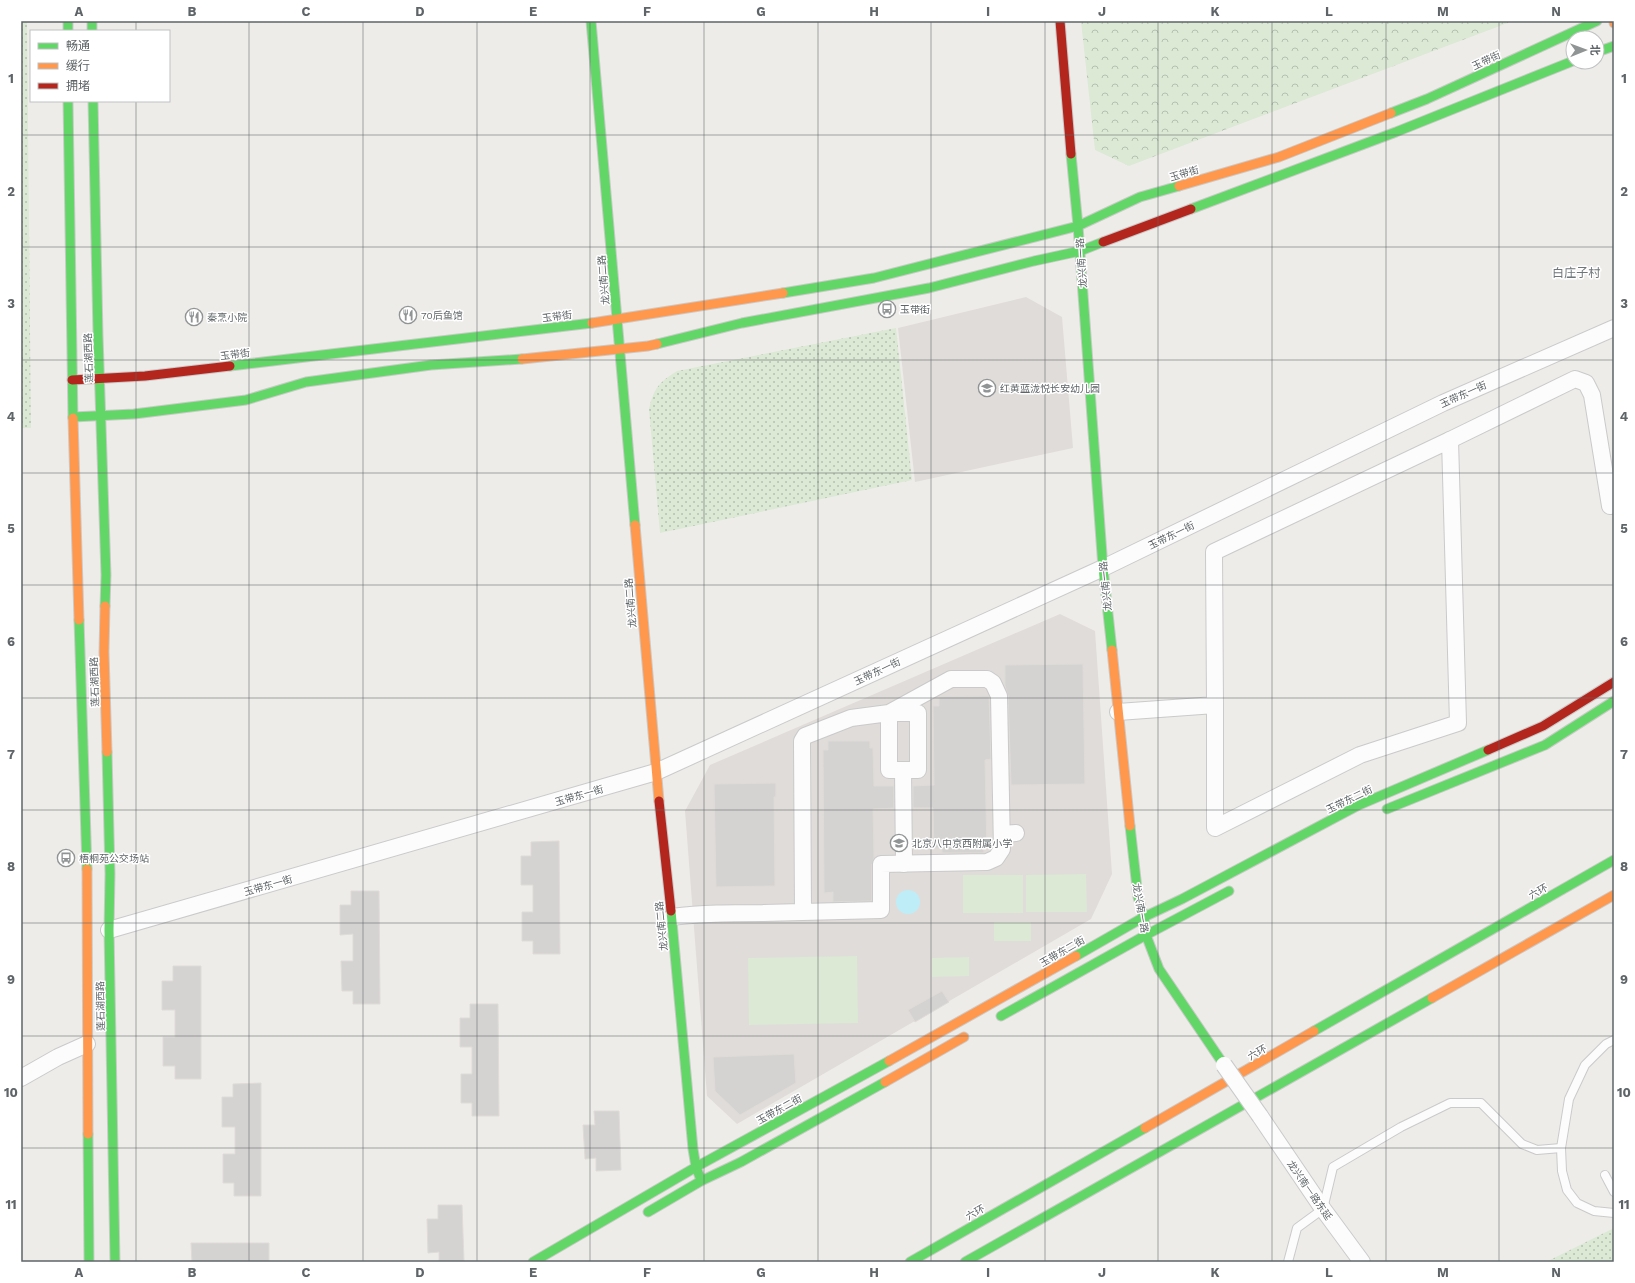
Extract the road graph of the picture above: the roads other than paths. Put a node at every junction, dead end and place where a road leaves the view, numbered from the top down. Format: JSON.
{"nodes":[{"id":1,"x":591,"y":21,"type":"edge"},
{"id":2,"x":1060,"y":21,"type":"edge"},
{"id":3,"x":1597,"y":21,"type":"edge"},
{"id":4,"x":1565,"y":64,"type":"edge"},
{"id":5,"x":68,"y":102,"type":"edge"},
{"id":6,"x":93,"y":102,"type":"edge"},
{"id":7,"x":1078,"y":226,"type":"junction"},
{"id":8,"x":1080,"y":251,"type":"junction"},
{"id":9,"x":618,"y":320,"type":"junction"},
{"id":10,"x":1614,"y":328,"type":"edge"},
{"id":11,"x":620,"y":350,"type":"junction"},
{"id":12,"x":100,"y":379,"type":"junction"},
{"id":13,"x":72,"y":380,"type":"junction"},
{"id":14,"x":101,"y":416,"type":"junction"},
{"id":15,"x":73,"y":417,"type":"junction"},
{"id":16,"x":1450,"y":440,"type":"junction"},
{"id":17,"x":1610,"y":506,"type":"dead end"},
{"id":18,"x":1103,"y":568,"type":"junction"},
{"id":19,"x":1614,"y":682,"type":"edge"},
{"id":20,"x":1614,"y":701,"type":"edge"},
{"id":21,"x":1215,"y":705,"type":"junction"},
{"id":22,"x":1118,"y":712,"type":"junction"},
{"id":23,"x":889,"y":714,"type":"junction"},
{"id":24,"x":903,"y":770,"type":"junction"},
{"id":25,"x":656,"y":772,"type":"junction"},
{"id":26,"x":1380,"y":812,"type":"dead end"},
{"id":27,"x":1614,"y":860,"type":"edge"},
{"id":28,"x":904,"y":864,"type":"junction"},
{"id":29,"x":1235,"y":888,"type":"dead end"},
{"id":30,"x":1614,"y":895,"type":"edge"},
{"id":31,"x":803,"y":912,"type":"junction"},
{"id":32,"x":672,"y":917,"type":"junction"},
{"id":33,"x":1144,"y":917,"type":"junction"},
{"id":34,"x":110,"y":930,"type":"junction"},
{"id":35,"x":1146,"y":936,"type":"junction"},
{"id":36,"x":992,"y":1022,"type":"dead end"},
{"id":37,"x":971,"y":1033,"type":"dead end"},
{"id":38,"x":1614,"y":1040,"type":"edge"},
{"id":39,"x":87,"y":1044,"type":"junction"},
{"id":40,"x":1224,"y":1065,"type":"joint"},
{"id":41,"x":21,"y":1078,"type":"edge"},
{"id":42,"x":1260,"y":1116,"type":"joint"},
{"id":43,"x":1561,"y":1148,"type":"junction"},
{"id":44,"x":696,"y":1167,"type":"junction"},
{"id":45,"x":1605,"y":1175,"type":"dead end"},
{"id":46,"x":701,"y":1182,"type":"junction"},
{"id":47,"x":1614,"y":1192,"type":"edge"},
{"id":48,"x":1323,"y":1209,"type":"junction"},
{"id":49,"x":1614,"y":1213,"type":"edge"},
{"id":50,"x":637,"y":1219,"type":"dead end"},
{"id":51,"x":89,"y":1262,"type":"edge"},
{"id":52,"x":115,"y":1262,"type":"edge"},
{"id":53,"x":533,"y":1262,"type":"edge"},
{"id":54,"x":910,"y":1262,"type":"edge"},
{"id":55,"x":965,"y":1262,"type":"edge"},
{"id":56,"x":1288,"y":1262,"type":"edge"},
{"id":57,"x":1362,"y":1262,"type":"edge"}],
"edges":[{"from":1,"to":9,"type":"main road","name":"龙兴南二路"},
{"from":2,"to":7,"type":"main road","name":"龙兴南一路"},
{"from":3,"to":7,"type":"main road","name":"玉带街"},
{"from":4,"to":8,"type":"main road"},
{"from":5,"to":13,"type":"main road","name":"莲石湖西路"},
{"from":6,"to":12,"type":"main road","name":"莲石湖西路"},
{"from":7,"to":8,"type":"main road","name":"龙兴南一路"},
{"from":7,"to":9,"type":"main road","name":"玉带街"},
{"from":8,"to":11,"type":"main road"},
{"from":8,"to":18,"type":"main road","name":"龙兴南一路"},
{"from":9,"to":11,"type":"main road","name":"龙兴南二路"},
{"from":9,"to":12,"type":"main road","name":"玉带街"},
{"from":10,"to":18,"type":"street","name":"玉带东一街"},
{"from":11,"to":14,"type":"main road"},
{"from":11,"to":25,"type":"main road","name":"龙兴南二路"},
{"from":12,"to":13,"type":"main road","name":"玉带街"},
{"from":12,"to":14,"type":"main road","name":"莲石湖西路"},
{"from":13,"to":15,"type":"main road","name":"莲石湖西路"},
{"from":14,"to":15,"type":"main road"},
{"from":14,"to":34,"type":"main road","name":"莲石湖西路"},
{"from":15,"to":39,"type":"main road","name":"莲石湖西路"},
{"from":16,"to":17,"type":"street"},
{"from":16,"to":21,"type":"street"},
{"from":16,"to":21,"type":"street"},
{"from":18,"to":22,"type":"main road","name":"龙兴南一路"},
{"from":18,"to":25,"type":"street","name":"玉带东一街"},
{"from":19,"to":33,"type":"main road","name":"玉带东二街"},
{"from":20,"to":26,"type":"main road"},
{"from":21,"to":22,"type":"street"},
{"from":22,"to":33,"type":"main road","name":"龙兴南一路"},
{"from":23,"to":24,"type":"street"},
{"from":23,"to":24,"type":"street"},
{"from":23,"to":28,"type":"street"},
{"from":23,"to":31,"type":"street"},
{"from":24,"to":28,"type":"street"},
{"from":25,"to":32,"type":"main road","name":"龙兴南二路"},
{"from":25,"to":34,"type":"street","name":"玉带东一街"},
{"from":27,"to":54,"type":"main road","name":"六环"},
{"from":28,"to":31,"type":"street"},
{"from":29,"to":35,"type":"main road"},
{"from":30,"to":55,"type":"main road"},
{"from":31,"to":32,"type":"street"},
{"from":32,"to":44,"type":"main road","name":"龙兴南二路"},
{"from":33,"to":35,"type":"main road","name":"龙兴南一路"},
{"from":33,"to":44,"type":"main road","name":"玉带东二街"},
{"from":34,"to":52,"type":"main road","name":"莲石湖西路"},
{"from":35,"to":36,"type":"main road"},
{"from":35,"to":40,"type":"main road","name":"龙兴南一路"},
{"from":37,"to":46,"type":"main road"},
{"from":38,"to":43,"type":"lane"},
{"from":39,"to":41,"type":"street"},
{"from":39,"to":51,"type":"main road","name":"莲石湖西路"},
{"from":40,"to":42,"type":"street","name":"龙兴南一路","bridge":true},
{"from":42,"to":48,"type":"street","name":"龙兴南一路东延"},
{"from":43,"to":48,"type":"lane"},
{"from":43,"to":49,"type":"lane"},
{"from":44,"to":46,"type":"main road","name":"龙兴南二路"},
{"from":44,"to":53,"type":"main road","name":"玉带东二街"},
{"from":45,"to":47,"type":"lane"},
{"from":46,"to":50,"type":"main road"},
{"from":48,"to":56,"type":"lane"},
{"from":48,"to":57,"type":"street","name":"龙兴南一路东延"}]}
